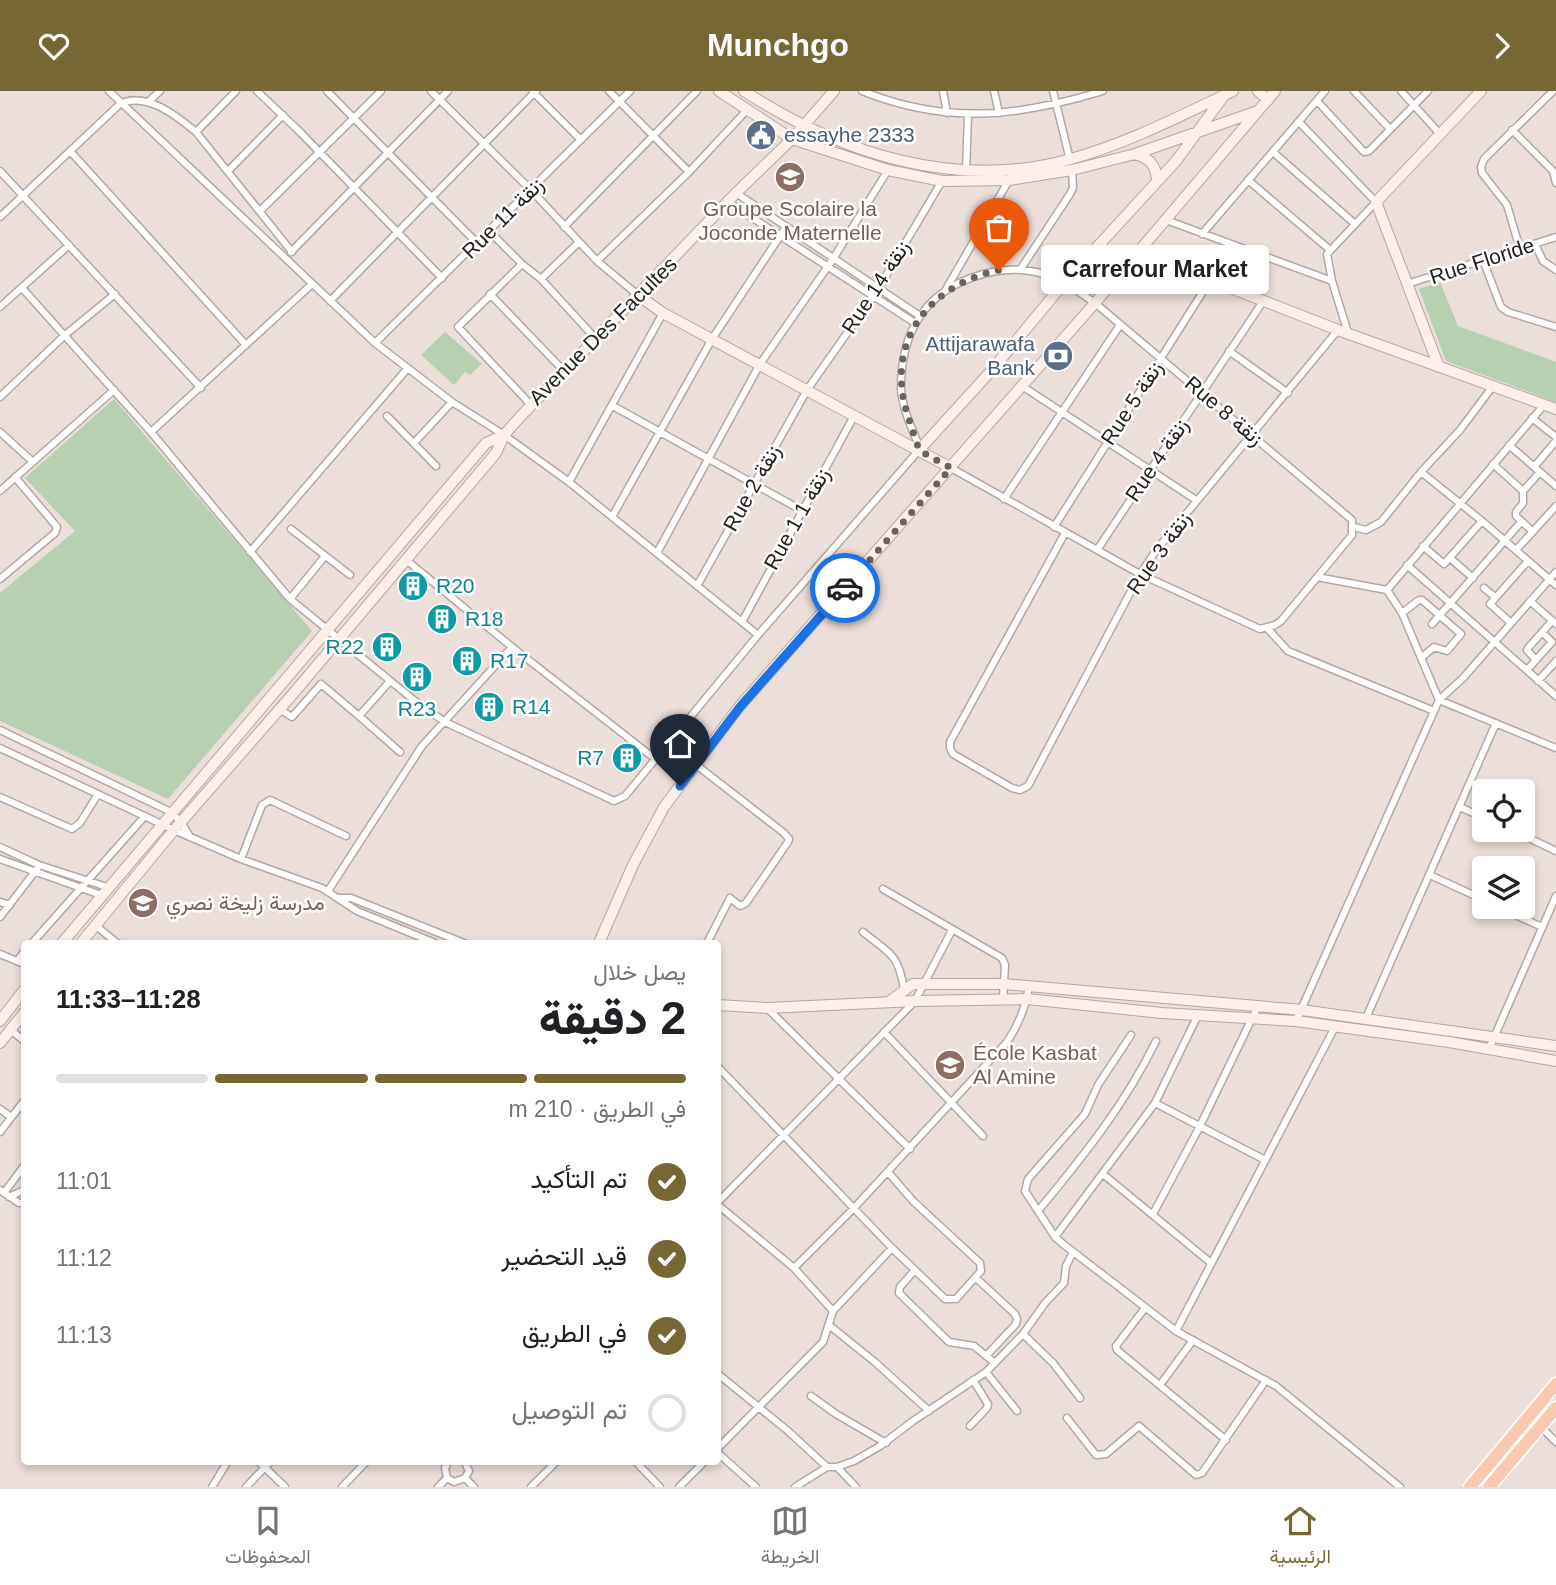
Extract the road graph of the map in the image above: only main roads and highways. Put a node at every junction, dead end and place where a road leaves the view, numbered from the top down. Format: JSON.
{"nodes":[{"id":1,"x":1556,"y":1384,"type":"edge"},
{"id":2,"x":1556,"y":1408,"type":"edge"},
{"id":3,"x":1470,"y":1487,"type":"edge"},
{"id":4,"x":1489,"y":1487,"type":"edge"}],
"edges":[{"from":1,"to":3,"type":"highway"},
{"from":2,"to":4,"type":"highway"}]}
